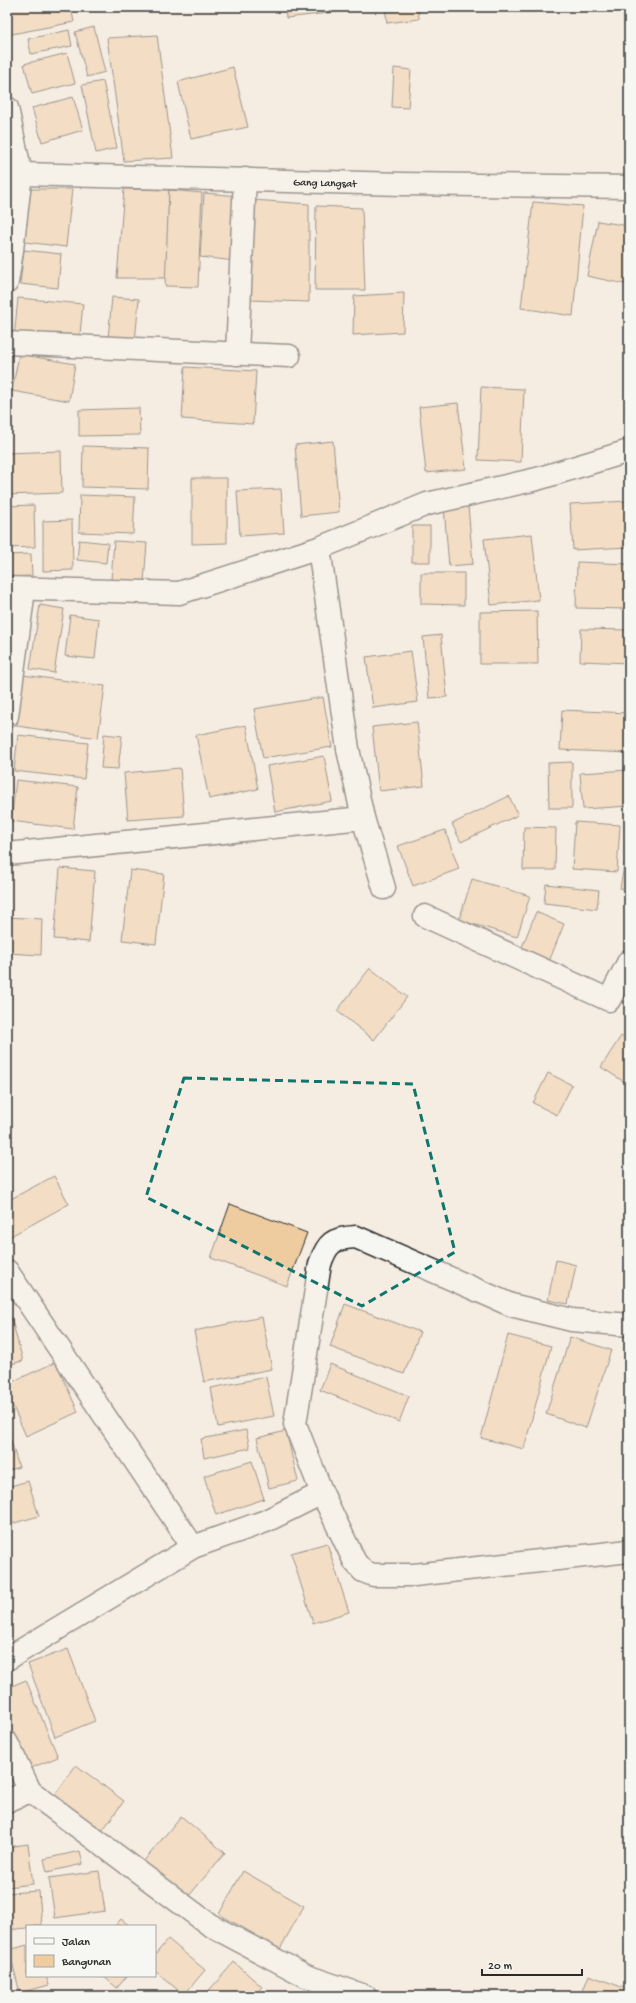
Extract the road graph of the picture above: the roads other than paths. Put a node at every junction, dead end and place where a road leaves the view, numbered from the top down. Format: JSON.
{"nodes":[{"id":1,"x":7,"y":108,"type":"edge"},
{"id":2,"x":20,"y":174,"type":"junction"},
{"id":3,"x":245,"y":179,"type":"junction"},
{"id":4,"x":629,"y":187,"type":"edge"},
{"id":5,"x":7,"y":282,"type":"edge"},
{"id":6,"x":7,"y":343,"type":"edge"},
{"id":7,"x":237,"y":354,"type":"junction"},
{"id":8,"x":289,"y":356,"type":"dead end"},
{"id":9,"x":629,"y":451,"type":"edge"},
{"id":10,"x":319,"y":548,"type":"junction"},
{"id":11,"x":15,"y":589,"type":"edge"},
{"id":12,"x":7,"y":716,"type":"edge"},
{"id":13,"x":363,"y":818,"type":"junction"},
{"id":14,"x":7,"y":854,"type":"edge"},
{"id":15,"x":384,"y":888,"type":"dead end"},
{"id":16,"x":425,"y":916,"type":"dead end"},
{"id":17,"x":629,"y":961,"type":"edge"},
{"id":18,"x":7,"y":1271,"type":"edge"},
{"id":19,"x":629,"y":1325,"type":"edge"},
{"id":20,"x":322,"y":1493,"type":"junction"},
{"id":21,"x":193,"y":1547,"type":"junction"},
{"id":22,"x":629,"y":1551,"type":"edge"},
{"id":23,"x":7,"y":1657,"type":"edge"},
{"id":24,"x":7,"y":1743,"type":"edge"},
{"id":25,"x":30,"y":1792,"type":"junction"},
{"id":26,"x":7,"y":1800,"type":"edge"},
{"id":27,"x":355,"y":1995,"type":"edge"}],
"edges":[{"from":1,"to":2,"type":"street"},
{"from":2,"to":3,"type":"street","name":"Gang Langsat"},
{"from":2,"to":5,"type":"street"},
{"from":3,"to":4,"type":"street","name":"Gang Langsat"},
{"from":3,"to":7,"type":"street"},
{"from":6,"to":7,"type":"street"},
{"from":7,"to":8,"type":"street"},
{"from":9,"to":10,"type":"street"},
{"from":10,"to":11,"type":"street"},
{"from":10,"to":13,"type":"street"},
{"from":11,"to":12,"type":"street"},
{"from":13,"to":14,"type":"street"},
{"from":13,"to":15,"type":"street"},
{"from":16,"to":17,"type":"street"},
{"from":18,"to":21,"type":"street"},
{"from":19,"to":20,"type":"street"},
{"from":20,"to":21,"type":"street"},
{"from":20,"to":22,"type":"street"},
{"from":21,"to":23,"type":"street"},
{"from":24,"to":25,"type":"street"},
{"from":25,"to":26,"type":"street"},
{"from":25,"to":27,"type":"street"}]}
